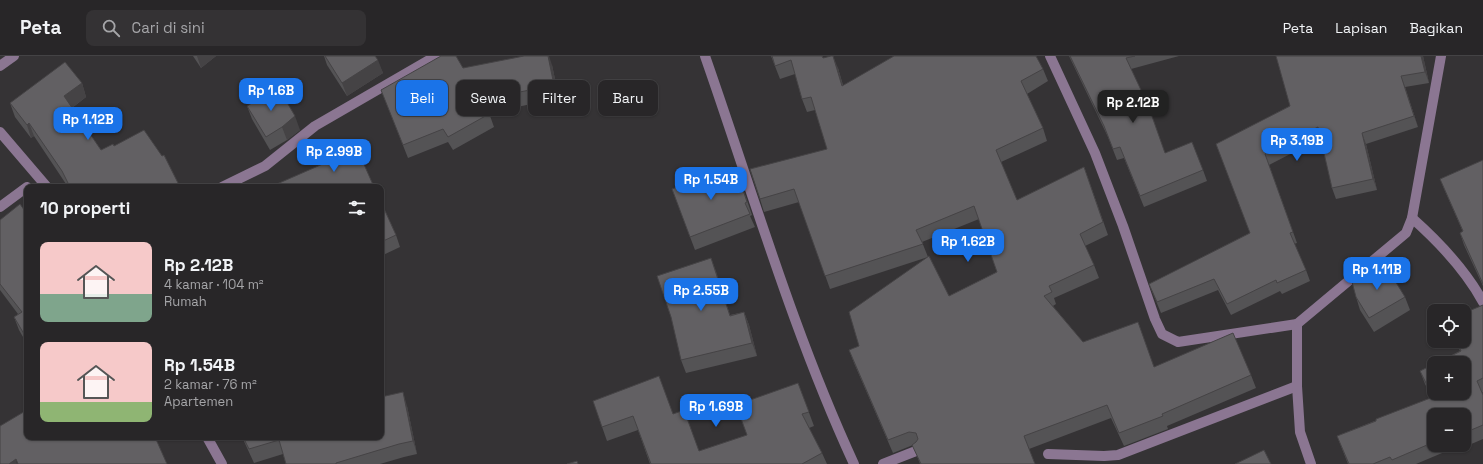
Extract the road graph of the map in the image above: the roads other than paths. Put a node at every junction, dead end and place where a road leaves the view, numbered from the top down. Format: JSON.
{"nodes":[{"id":1,"x":14,"y":56,"type":"edge"},
{"id":2,"x":436,"y":56,"type":"edge"},
{"id":3,"x":705,"y":56,"type":"edge"},
{"id":4,"x":1050,"y":56,"type":"edge"},
{"id":5,"x":1441,"y":56,"type":"edge"},
{"id":6,"x":0,"y":66,"type":"edge"},
{"id":7,"x":0,"y":132,"type":"edge"},
{"id":8,"x":40,"y":178,"type":"junction"},
{"id":9,"x":31,"y":184,"type":"edge"},
{"id":10,"x":45,"y":184,"type":"edge"},
{"id":11,"x":228,"y":184,"type":"edge"},
{"id":12,"x":24,"y":189,"type":"edge"},
{"id":13,"x":0,"y":207,"type":"edge"},
{"id":14,"x":1412,"y":218,"type":"junction"},
{"id":15,"x":1483,"y":302,"type":"edge"},
{"id":16,"x":1297,"y":324,"type":"junction"},
{"id":17,"x":1297,"y":386,"type":"junction"},
{"id":18,"x":209,"y":440,"type":"edge"},
{"id":19,"x":916,"y":450,"type":"edge"},
{"id":20,"x":1048,"y":454,"type":"dead end"},
{"id":21,"x":222,"y":464,"type":"edge"},
{"id":22,"x":854,"y":464,"type":"edge"},
{"id":23,"x":883,"y":464,"type":"edge"},
{"id":24,"x":1311,"y":464,"type":"edge"}],
"edges":[{"from":1,"to":6,"type":"street"},
{"from":2,"to":11,"type":"street"},
{"from":3,"to":22,"type":"street"},
{"from":4,"to":16,"type":"street"},
{"from":5,"to":14,"type":"street"},
{"from":7,"to":8,"type":"street"},
{"from":8,"to":9,"type":"street"},
{"from":8,"to":10,"type":"street"},
{"from":12,"to":13,"type":"street"},
{"from":14,"to":15,"type":"street"},
{"from":14,"to":16,"type":"street"},
{"from":16,"to":17,"type":"street"},
{"from":17,"to":20,"type":"street"},
{"from":17,"to":24,"type":"street"},
{"from":18,"to":21,"type":"street"},
{"from":19,"to":23,"type":"street"}]}
